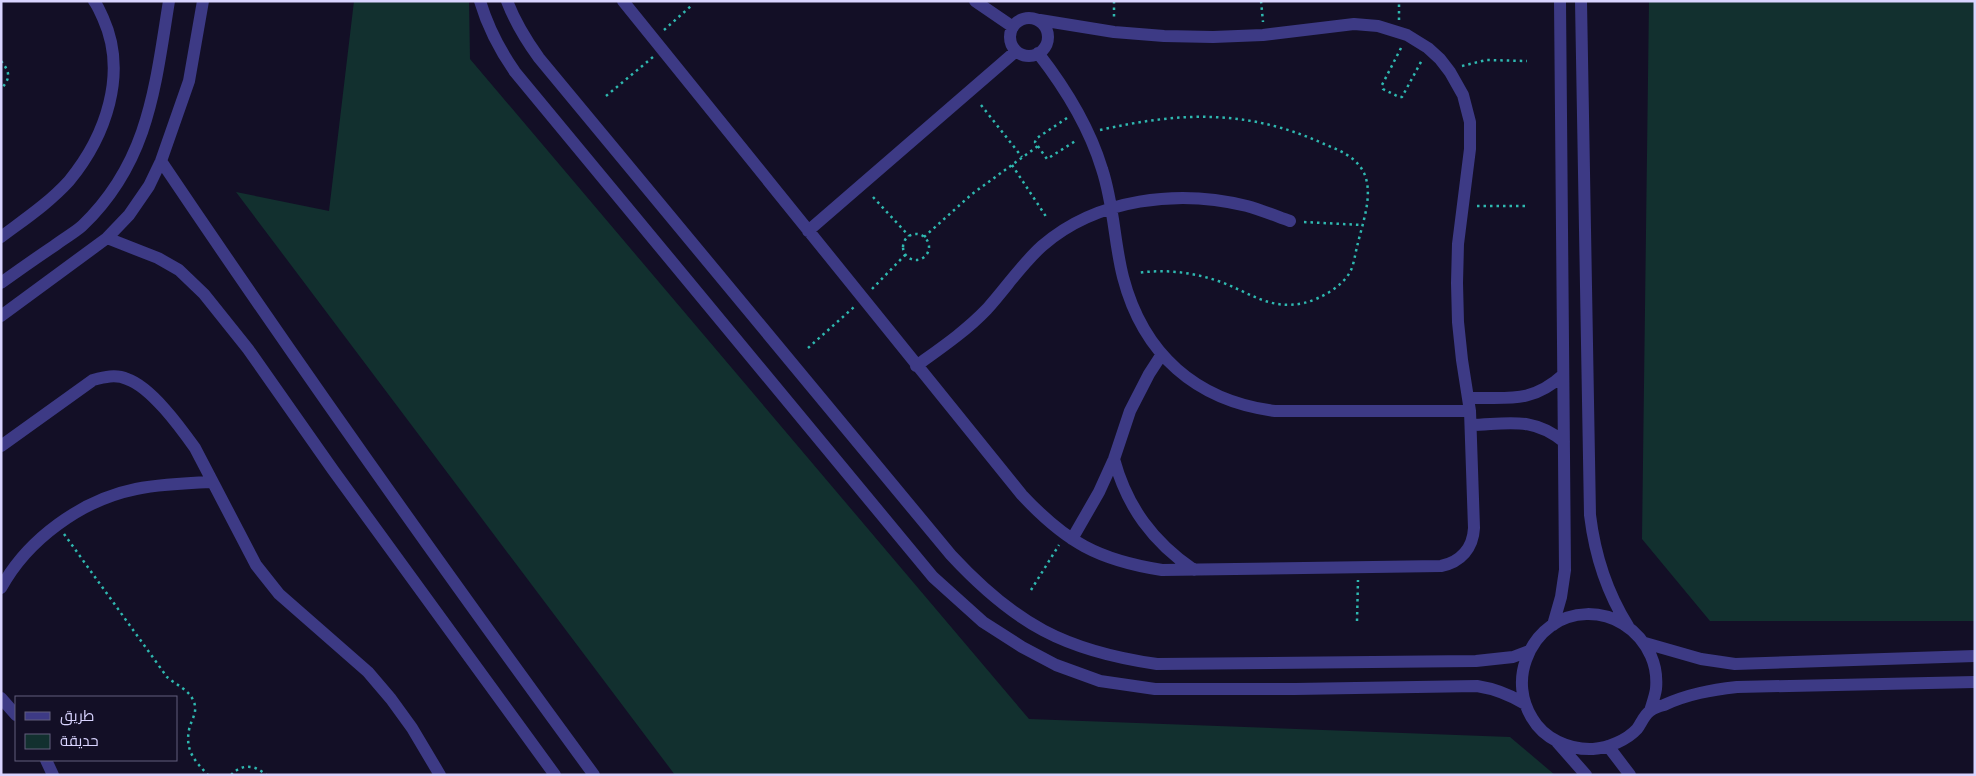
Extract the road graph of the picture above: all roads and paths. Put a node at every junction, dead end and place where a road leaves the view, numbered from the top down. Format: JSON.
{"nodes":[{"id":1,"x":94,"y":1,"type":"edge"},
{"id":2,"x":169,"y":1,"type":"edge"},
{"id":3,"x":203,"y":1,"type":"edge"},
{"id":4,"x":480,"y":1,"type":"edge"},
{"id":5,"x":507,"y":1,"type":"edge"},
{"id":6,"x":623,"y":1,"type":"edge"},
{"id":7,"x":975,"y":1,"type":"edge"},
{"id":8,"x":1114,"y":1,"type":"edge"},
{"id":9,"x":1261,"y":1,"type":"edge"},
{"id":10,"x":1399,"y":1,"type":"edge"},
{"id":11,"x":1560,"y":1,"type":"edge"},
{"id":12,"x":1581,"y":1,"type":"edge"},
{"id":13,"x":692,"y":6,"type":"dead end"},
{"id":14,"x":1040,"y":20,"type":"junction"},
{"id":15,"x":1013,"y":27,"type":"junction"},
{"id":16,"x":1114,"y":32,"type":"junction"},
{"id":17,"x":1403,"y":33,"type":"junction"},
{"id":18,"x":1263,"y":35,"type":"junction"},
{"id":19,"x":653,"y":39,"type":"junction"},
{"id":20,"x":1428,"y":48,"type":"junction"},
{"id":21,"x":662,"y":50,"type":"junction"},
{"id":22,"x":1016,"y":51,"type":"junction"},
{"id":23,"x":1038,"y":54,"type":"junction"},
{"id":24,"x":1,"y":61,"type":"edge"},
{"id":25,"x":1527,"y":61,"type":"dead end"},
{"id":26,"x":1450,"y":72,"type":"junction"},
{"id":27,"x":1,"y":89,"type":"edge"},
{"id":28,"x":606,"y":96,"type":"dead end"},
{"id":29,"x":981,"y":105,"type":"dead end"},
{"id":30,"x":1078,"y":111,"type":"junction"},
{"id":31,"x":1088,"y":132,"type":"junction"},
{"id":32,"x":1038,"y":146,"type":"junction"},
{"id":33,"x":1022,"y":157,"type":"junction"},
{"id":34,"x":162,"y":161,"type":"junction"},
{"id":35,"x":1012,"y":164,"type":"junction"},
{"id":36,"x":873,"y":197,"type":"dead end"},
{"id":37,"x":1462,"y":206,"type":"junction"},
{"id":38,"x":1528,"y":206,"type":"dead end"},
{"id":39,"x":1112,"y":207,"type":"junction"},
{"id":40,"x":1047,"y":218,"type":"dead end"},
{"id":41,"x":1290,"y":221,"type":"joint"},
{"id":42,"x":1362,"y":225,"type":"dead end"},
{"id":43,"x":808,"y":231,"type":"junction"},
{"id":44,"x":909,"y":236,"type":"junction"},
{"id":45,"x":924,"y":236,"type":"junction"},
{"id":46,"x":1,"y":237,"type":"edge"},
{"id":47,"x":107,"y":238,"type":"junction"},
{"id":48,"x":906,"y":254,"type":"junction"},
{"id":49,"x":1,"y":283,"type":"edge"},
{"id":50,"x":863,"y":299,"type":"junction"},
{"id":51,"x":1,"y":316,"type":"edge"},
{"id":52,"x":808,"y":348,"type":"dead end"},
{"id":53,"x":1162,"y":354,"type":"junction"},
{"id":54,"x":916,"y":366,"type":"junction"},
{"id":55,"x":1563,"y":375,"type":"junction"},
{"id":56,"x":1469,"y":404,"type":"junction"},
{"id":57,"x":1471,"y":425,"type":"junction"},
{"id":58,"x":1564,"y":442,"type":"junction"},
{"id":59,"x":1,"y":446,"type":"edge"},
{"id":60,"x":1114,"y":459,"type":"junction"},
{"id":61,"x":212,"y":482,"type":"junction"},
{"id":62,"x":58,"y":525,"type":"junction"},
{"id":63,"x":1068,"y":537,"type":"junction"},
{"id":64,"x":1358,"y":566,"type":"junction"},
{"id":65,"x":1194,"y":570,"type":"junction"},
{"id":66,"x":1,"y":588,"type":"edge"},
{"id":67,"x":1031,"y":590,"type":"dead end"},
{"id":68,"x":1357,"y":620,"type":"dead end"},
{"id":69,"x":1553,"y":624,"type":"junction"},
{"id":70,"x":1628,"y":626,"type":"junction"},
{"id":71,"x":1645,"y":643,"type":"junction"},
{"id":72,"x":1529,"y":651,"type":"junction"},
{"id":73,"x":1975,"y":656,"type":"edge"},
{"id":74,"x":1975,"y":682,"type":"edge"},
{"id":75,"x":1,"y":698,"type":"edge"},
{"id":76,"x":1525,"y":704,"type":"junction"},
{"id":77,"x":1650,"y":711,"type":"junction"},
{"id":78,"x":15,"y":714,"type":"edge"},
{"id":79,"x":1555,"y":741,"type":"junction"},
{"id":80,"x":1608,"y":746,"type":"junction"},
{"id":81,"x":46,"y":761,"type":"edge"},
{"id":82,"x":53,"y":775,"type":"edge"},
{"id":83,"x":208,"y":775,"type":"edge"},
{"id":84,"x":232,"y":775,"type":"edge"},
{"id":85,"x":266,"y":775,"type":"edge"},
{"id":86,"x":440,"y":775,"type":"edge"},
{"id":87,"x":555,"y":775,"type":"edge"},
{"id":88,"x":594,"y":775,"type":"edge"},
{"id":89,"x":1586,"y":775,"type":"edge"},
{"id":90,"x":1630,"y":775,"type":"edge"}],
"edges":[{"from":1,"to":46,"type":"street"},
{"from":2,"to":49,"type":"street"},
{"from":3,"to":34,"type":"street"},
{"from":4,"to":76,"type":"street"},
{"from":5,"to":72,"type":"street"},
{"from":6,"to":19,"type":"street"},
{"from":7,"to":15,"type":"street"},
{"from":8,"to":16,"type":"path"},
{"from":9,"to":18,"type":"path"},
{"from":10,"to":17,"type":"path"},
{"from":11,"to":55,"type":"street"},
{"from":12,"to":70,"type":"street"},
{"from":13,"to":19,"type":"path"},
{"from":14,"to":15,"type":"street"},
{"from":14,"to":16,"type":"street"},
{"from":14,"to":23,"type":"street"},
{"from":15,"to":22,"type":"street"},
{"from":16,"to":18,"type":"street"},
{"from":17,"to":18,"type":"street"},
{"from":17,"to":20,"type":"street"},
{"from":17,"to":20,"type":"path"},
{"from":19,"to":21,"type":"street"},
{"from":20,"to":26,"type":"street"},
{"from":21,"to":28,"type":"path"},
{"from":21,"to":43,"type":"street"},
{"from":22,"to":23,"type":"street"},
{"from":22,"to":43,"type":"street"},
{"from":23,"to":30,"type":"street"},
{"from":24,"to":27,"type":"path"},
{"from":25,"to":26,"type":"path"},
{"from":26,"to":37,"type":"street"},
{"from":29,"to":33,"type":"path"},
{"from":30,"to":31,"type":"street"},
{"from":30,"to":32,"type":"path"},
{"from":31,"to":32,"type":"path"},
{"from":31,"to":39,"type":"street"},
{"from":32,"to":33,"type":"path"},
{"from":33,"to":35,"type":"path"},
{"from":34,"to":47,"type":"street"},
{"from":34,"to":88,"type":"street"},
{"from":35,"to":40,"type":"path"},
{"from":35,"to":45,"type":"path"},
{"from":36,"to":44,"type":"path"},
{"from":37,"to":38,"type":"path"},
{"from":37,"to":56,"type":"street"},
{"from":39,"to":41,"type":"street"},
{"from":39,"to":53,"type":"street"},
{"from":39,"to":54,"type":"street"},
{"from":41,"to":42,"type":"path"},
{"from":43,"to":50,"type":"street"},
{"from":44,"to":45,"type":"path"},
{"from":44,"to":48,"type":"path"},
{"from":45,"to":48,"type":"path"},
{"from":47,"to":51,"type":"street"},
{"from":47,"to":87,"type":"street"},
{"from":48,"to":50,"type":"path"},
{"from":50,"to":52,"type":"path"},
{"from":50,"to":54,"type":"street"},
{"from":53,"to":56,"type":"street"},
{"from":53,"to":60,"type":"street"},
{"from":54,"to":63,"type":"street"},
{"from":55,"to":56,"type":"street"},
{"from":55,"to":58,"type":"street"},
{"from":56,"to":57,"type":"street"},
{"from":57,"to":58,"type":"street"},
{"from":57,"to":64,"type":"street"},
{"from":58,"to":69,"type":"street"},
{"from":59,"to":61,"type":"street"},
{"from":60,"to":63,"type":"street"},
{"from":60,"to":65,"type":"street"},
{"from":61,"to":62,"type":"street"},
{"from":61,"to":86,"type":"street"},
{"from":62,"to":66,"type":"street"},
{"from":62,"to":83,"type":"path"},
{"from":63,"to":65,"type":"street"},
{"from":63,"to":67,"type":"path"},
{"from":64,"to":65,"type":"street"},
{"from":64,"to":68,"type":"path"},
{"from":69,"to":70,"type":"street"},
{"from":69,"to":72,"type":"street"},
{"from":70,"to":71,"type":"street"},
{"from":71,"to":73,"type":"street"},
{"from":71,"to":77,"type":"street"},
{"from":72,"to":76,"type":"street"},
{"from":74,"to":77,"type":"street"},
{"from":75,"to":78,"type":"street"},
{"from":76,"to":79,"type":"street"},
{"from":77,"to":80,"type":"street"},
{"from":79,"to":80,"type":"street"},
{"from":79,"to":89,"type":"street"},
{"from":80,"to":90,"type":"street"},
{"from":81,"to":82,"type":"street"},
{"from":84,"to":85,"type":"path"}]}
